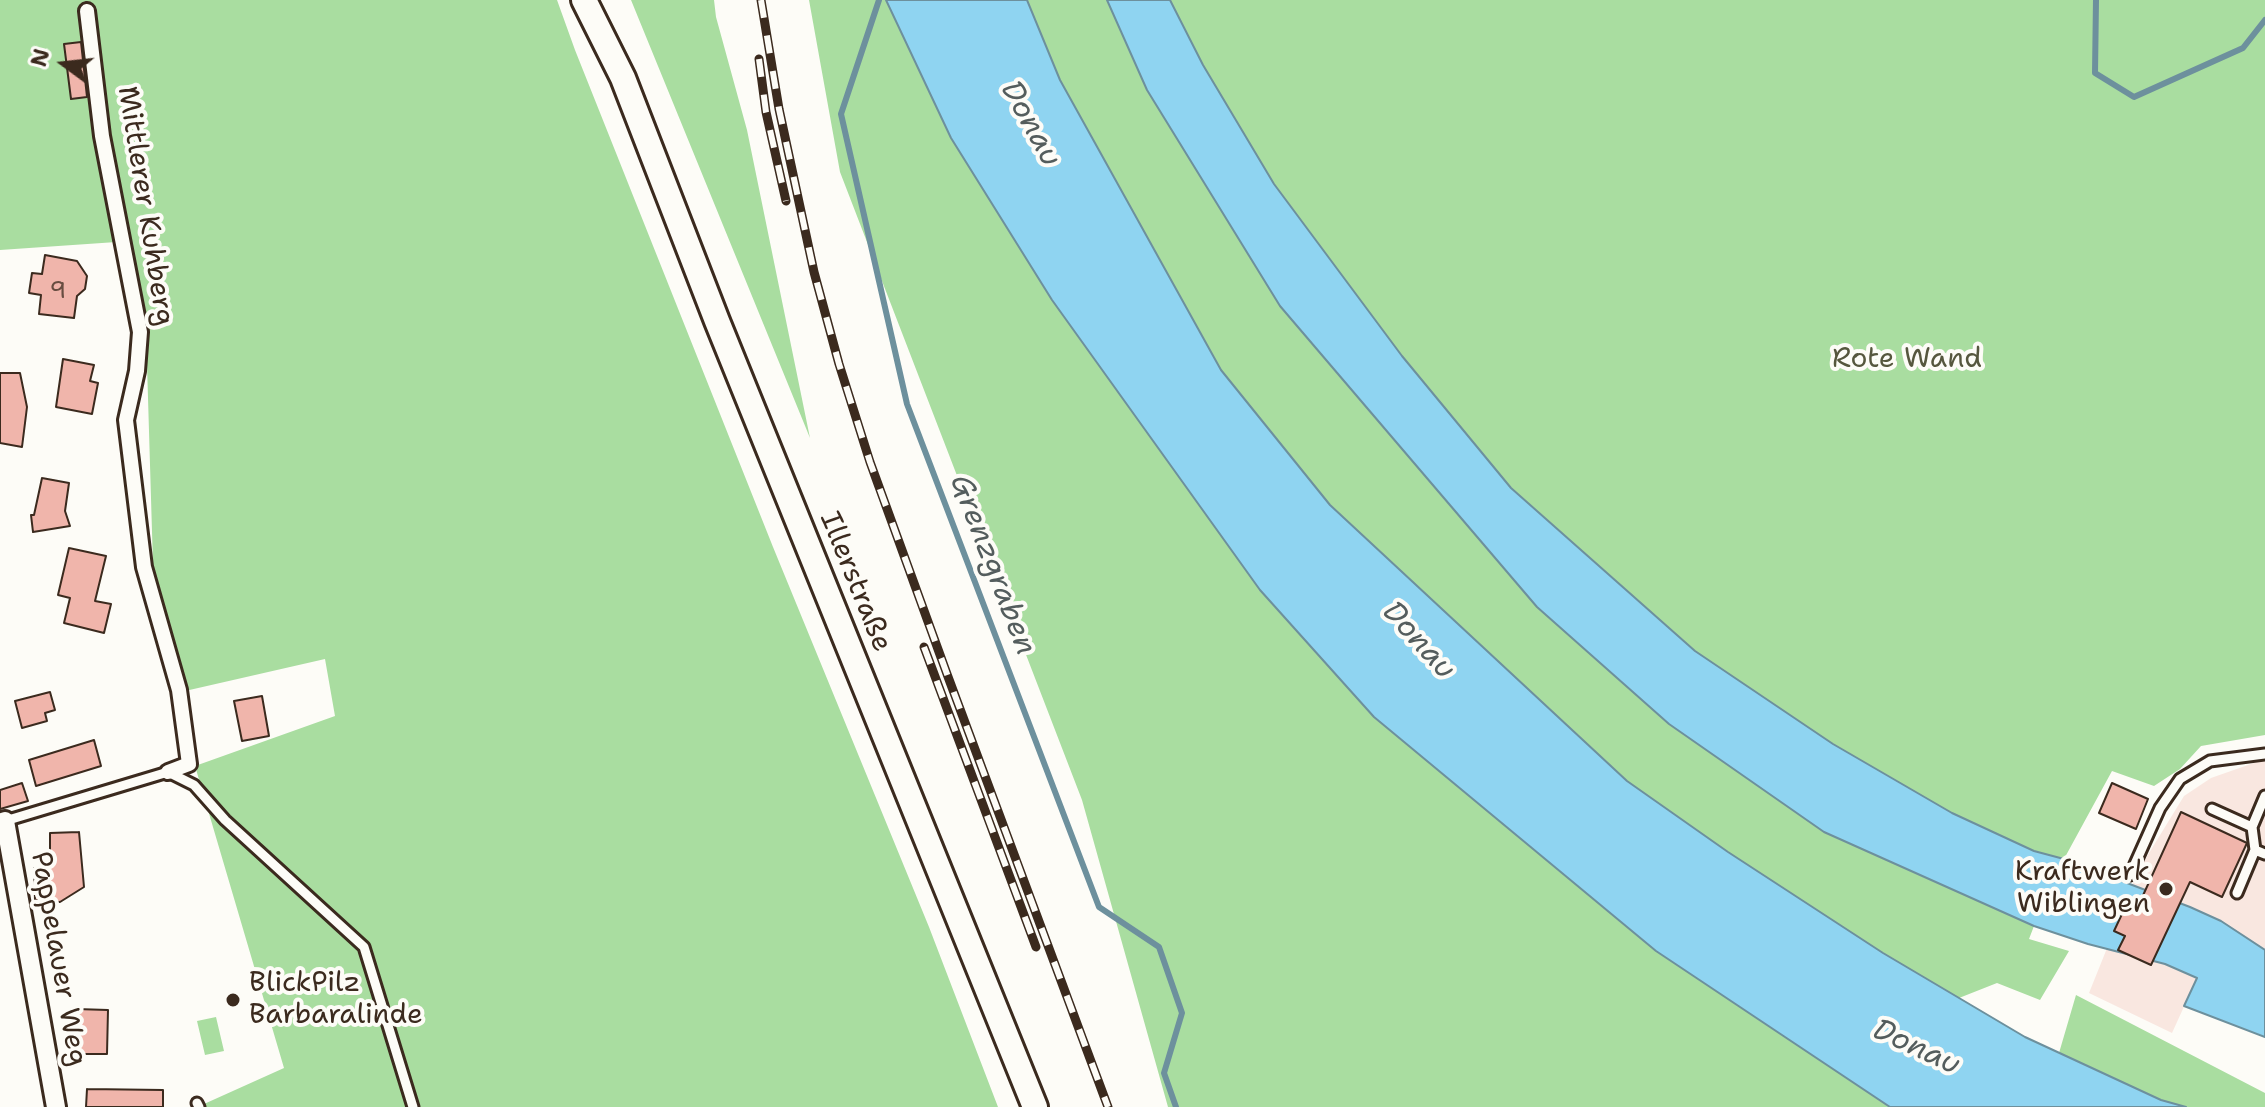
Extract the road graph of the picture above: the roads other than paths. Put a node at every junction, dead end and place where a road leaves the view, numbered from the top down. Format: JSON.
{"nodes":[{"id":1,"x":584,"y":0,"type":"edge"},
{"id":2,"x":602,"y":0,"type":"edge"},
{"id":3,"x":87,"y":11,"type":"dead end"},
{"id":4,"x":623,"y":78,"type":"junction"},
{"id":5,"x":2265,"y":754,"type":"edge"},
{"id":6,"x":168,"y":772,"type":"junction"},
{"id":7,"x":2265,"y":796,"type":"edge"},
{"id":8,"x":2212,"y":809,"type":"dead end"},
{"id":9,"x":2,"y":822,"type":"edge"},
{"id":10,"x":2252,"y":827,"type":"junction"},
{"id":11,"x":2260,"y":852,"type":"edge"},
{"id":12,"x":2130,"y":875,"type":"dead end"},
{"id":13,"x":2237,"y":893,"type":"dead end"},
{"id":14,"x":56,"y":1107,"type":"edge"},
{"id":15,"x":413,"y":1107,"type":"edge"},
{"id":16,"x":1035,"y":1107,"type":"edge"}],
"edges":[{"from":1,"to":4,"type":"main road","name":"Illerstraße"},
{"from":2,"to":4,"type":"main road","name":"Illerstraße"},
{"from":3,"to":6,"type":"street","name":"Mittlerer Kuhberg"},
{"from":4,"to":16,"type":"main road","name":"Illerstraße"},
{"from":5,"to":12,"type":"lane"},
{"from":6,"to":9,"type":"lane"},
{"from":6,"to":15,"type":"lane"},
{"from":7,"to":10,"type":"lane"},
{"from":8,"to":10,"type":"lane"},
{"from":9,"to":14,"type":"street","name":"Pappelauer Weg"},
{"from":10,"to":11,"type":"lane"},
{"from":11,"to":13,"type":"lane"}]}
